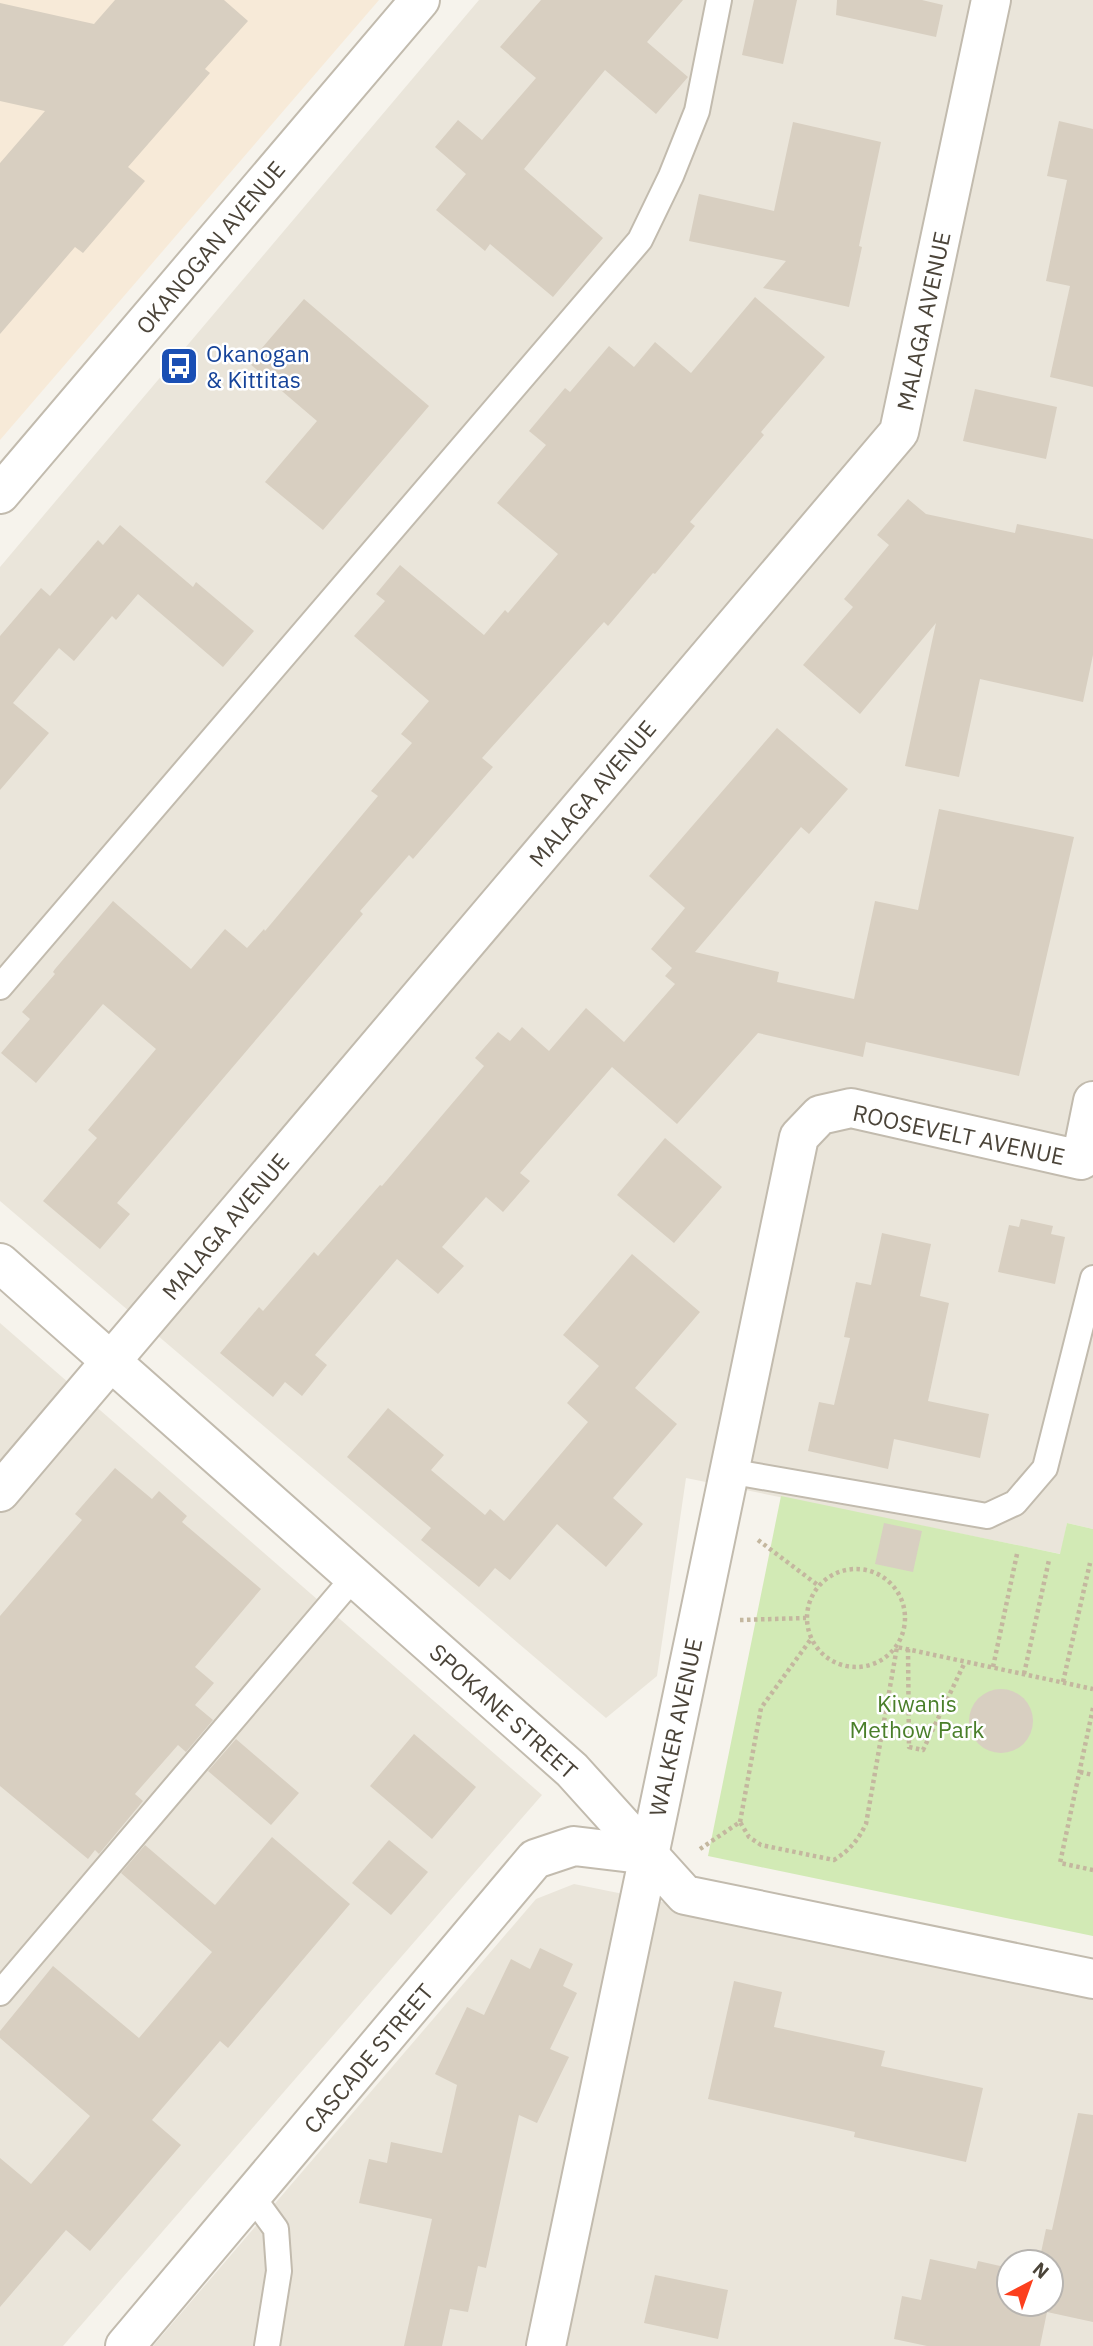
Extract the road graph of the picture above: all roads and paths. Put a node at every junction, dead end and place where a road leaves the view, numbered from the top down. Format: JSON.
{"nodes":[{"id":1,"x":420,"y":0,"type":"edge"},
{"id":2,"x":719,"y":0,"type":"edge"},
{"id":3,"x":991,"y":0,"type":"edge"},
{"id":4,"x":0,"y":494,"type":"edge"},
{"id":5,"x":0,"y":987,"type":"edge"},
{"id":6,"x":1093,"y":1101,"type":"edge"},
{"id":7,"x":820,"y":1115,"type":"joint"},
{"id":8,"x":1087,"y":1170,"type":"edge"},
{"id":9,"x":0,"y":1263,"type":"edge"},
{"id":10,"x":1093,"y":1278,"type":"edge"},
{"id":11,"x":110,"y":1362,"type":"junction"},
{"id":12,"x":729,"y":1471,"type":"junction"},
{"id":13,"x":0,"y":1492,"type":"edge"},
{"id":14,"x":720,"y":1511,"type":"junction"},
{"id":15,"x":1017,"y":1554,"type":"dead end"},
{"id":16,"x":1049,"y":1560,"type":"dead end"},
{"id":17,"x":1090,"y":1563,"type":"dead end"},
{"id":18,"x":354,"y":1577,"type":"junction"},
{"id":19,"x":819,"y":1586,"type":"junction"},
{"id":20,"x":806,"y":1618,"type":"junction"},
{"id":21,"x":697,"y":1622,"type":"junction"},
{"id":22,"x":811,"y":1639,"type":"junction"},
{"id":23,"x":897,"y":1647,"type":"junction"},
{"id":24,"x":908,"y":1649,"type":"junction"},
{"id":25,"x":965,"y":1662,"type":"junction"},
{"id":26,"x":993,"y":1667,"type":"junction"},
{"id":27,"x":1024,"y":1674,"type":"junction"},
{"id":28,"x":1063,"y":1682,"type":"junction"},
{"id":29,"x":1093,"y":1689,"type":"edge"},
{"id":30,"x":1093,"y":1708,"type":"edge"},
{"id":31,"x":1080,"y":1772,"type":"junction"},
{"id":32,"x":1093,"y":1775,"type":"edge"},
{"id":33,"x":740,"y":1822,"type":"junction"},
{"id":34,"x":657,"y":1864,"type":"junction"},
{"id":35,"x":1093,"y":1870,"type":"edge"},
{"id":36,"x":1093,"y":1979,"type":"edge"},
{"id":37,"x":0,"y":1993,"type":"edge"},
{"id":38,"x":251,"y":2196,"type":"junction"},
{"id":39,"x":125,"y":2346,"type":"edge"},
{"id":40,"x":267,"y":2346,"type":"edge"},
{"id":41,"x":546,"y":2346,"type":"edge"}],
"edges":[{"from":1,"to":4,"type":"street","name":"OKANOGAN AVENUE"},
{"from":2,"to":5,"type":"lane"},
{"from":3,"to":11,"type":"street","name":"MALAGA AVENUE"},
{"from":6,"to":8,"type":"street","name":"ROOSEVELT AVENUE"},
{"from":7,"to":8,"type":"street","name":"ROOSEVELT AVENUE"},
{"from":7,"to":12,"type":"street","name":"WALKER AVENUE"},
{"from":9,"to":11,"type":"street","name":"SPOKANE STREET"},
{"from":10,"to":12,"type":"lane"},
{"from":11,"to":13,"type":"street","name":"MALAGA AVENUE"},
{"from":11,"to":18,"type":"street","name":"SPOKANE STREET"},
{"from":12,"to":14,"type":"street","name":"WALKER AVENUE"},
{"from":14,"to":19,"type":"path"},
{"from":14,"to":21,"type":"street","name":"WALKER AVENUE"},
{"from":15,"to":26,"type":"path"},
{"from":16,"to":27,"type":"path"},
{"from":17,"to":28,"type":"path"},
{"from":18,"to":34,"type":"street","name":"SPOKANE STREET"},
{"from":18,"to":37,"type":"lane"},
{"from":19,"to":20,"type":"path"},
{"from":19,"to":23,"type":"path"},
{"from":20,"to":21,"type":"path"},
{"from":20,"to":22,"type":"path"},
{"from":21,"to":34,"type":"street","name":"WALKER AVENUE"},
{"from":22,"to":23,"type":"path"},
{"from":22,"to":33,"type":"path"},
{"from":23,"to":24,"type":"path"},
{"from":23,"to":33,"type":"path"},
{"from":24,"to":25,"type":"path"},
{"from":24,"to":25,"type":"path"},
{"from":25,"to":26,"type":"path"},
{"from":26,"to":27,"type":"path"},
{"from":27,"to":28,"type":"path"},
{"from":28,"to":29,"type":"path"},
{"from":30,"to":31,"type":"path"},
{"from":31,"to":32,"type":"path"},
{"from":31,"to":35,"type":"path"},
{"from":33,"to":34,"type":"path"},
{"from":34,"to":36,"type":"street","name":"SPOKANE STREET"},
{"from":34,"to":38,"type":"street","name":"CASCADE STREET"},
{"from":34,"to":41,"type":"street","name":"WALKER AVENUE"},
{"from":38,"to":39,"type":"street","name":"CASCADE STREET"},
{"from":38,"to":40,"type":"lane"}]}
